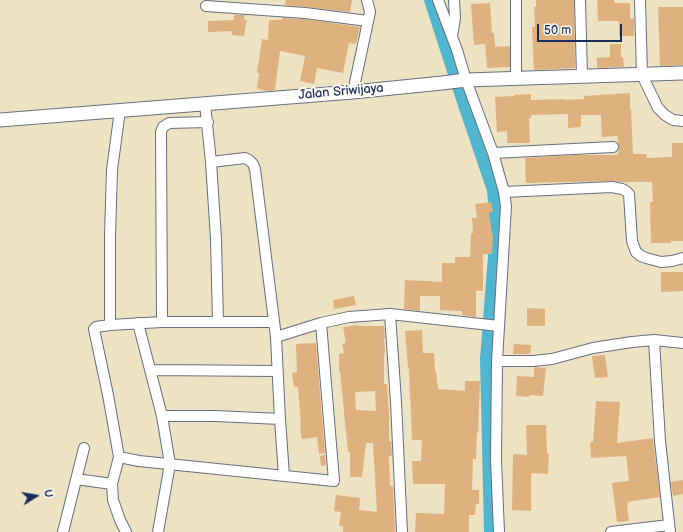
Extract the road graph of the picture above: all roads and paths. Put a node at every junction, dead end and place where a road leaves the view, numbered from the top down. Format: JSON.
{"nodes":[{"id":1,"x":367,"y":0,"type":"edge"},
{"id":2,"x":438,"y":0,"type":"edge"},
{"id":3,"x":454,"y":0,"type":"edge"},
{"id":4,"x":516,"y":0,"type":"edge"},
{"id":5,"x":580,"y":0,"type":"edge"},
{"id":6,"x":640,"y":0,"type":"edge"},
{"id":7,"x":206,"y":6,"type":"dead end"},
{"id":8,"x":368,"y":21,"type":"junction"},
{"id":9,"x":452,"y":36,"type":"junction"},
{"id":10,"x":683,"y":73,"type":"edge"},
{"id":11,"x":642,"y":75,"type":"junction"},
{"id":12,"x":582,"y":76,"type":"junction"},
{"id":13,"x":516,"y":78,"type":"junction"},
{"id":14,"x":463,"y":80,"type":"junction"},
{"id":15,"x":353,"y":92,"type":"junction"},
{"id":16,"x":205,"y":104,"type":"junction"},
{"id":17,"x":120,"y":110,"type":"junction"},
{"id":18,"x":0,"y":120,"type":"edge"},
{"id":19,"x":683,"y":121,"type":"edge"},
{"id":20,"x":208,"y":122,"type":"junction"},
{"id":21,"x":613,"y":148,"type":"dead end"},
{"id":22,"x":492,"y":153,"type":"junction"},
{"id":23,"x":211,"y":162,"type":"junction"},
{"id":24,"x":504,"y":192,"type":"junction"},
{"id":25,"x":683,"y":258,"type":"edge"},
{"id":26,"x":390,"y":314,"type":"junction"},
{"id":27,"x":162,"y":322,"type":"junction"},
{"id":28,"x":218,"y":322,"type":"junction"},
{"id":29,"x":274,"y":322,"type":"junction"},
{"id":30,"x":321,"y":323,"type":"junction"},
{"id":31,"x":138,"y":324,"type":"junction"},
{"id":32,"x":110,"y":325,"type":"junction"},
{"id":33,"x":495,"y":326,"type":"junction"},
{"id":34,"x":276,"y":336,"type":"junction"},
{"id":35,"x":654,"y":340,"type":"junction"},
{"id":36,"x":683,"y":343,"type":"edge"},
{"id":37,"x":497,"y":361,"type":"junction"},
{"id":38,"x":150,"y":370,"type":"junction"},
{"id":39,"x":277,"y":371,"type":"junction"},
{"id":40,"x":162,"y":416,"type":"junction"},
{"id":41,"x":280,"y":419,"type":"junction"},
{"id":42,"x":84,"y":448,"type":"dead end"},
{"id":43,"x":118,"y":457,"type":"junction"},
{"id":44,"x":170,"y":464,"type":"junction"},
{"id":45,"x":284,"y":476,"type":"junction"},
{"id":46,"x":76,"y":480,"type":"junction"},
{"id":47,"x":112,"y":484,"type":"junction"},
{"id":48,"x":670,"y":528,"type":"edge"},
{"id":49,"x":63,"y":532,"type":"edge"},
{"id":50,"x":126,"y":532,"type":"edge"},
{"id":51,"x":158,"y":532,"type":"edge"},
{"id":52,"x":402,"y":532,"type":"edge"},
{"id":53,"x":499,"y":532,"type":"edge"},
{"id":54,"x":611,"y":532,"type":"edge"}],
"edges":[{"from":1,"to":8,"type":"street"},
{"from":2,"to":9,"type":"street"},
{"from":3,"to":9,"type":"street"},
{"from":4,"to":13,"type":"street"},
{"from":5,"to":12,"type":"street"},
{"from":6,"to":11,"type":"street"},
{"from":7,"to":8,"type":"street"},
{"from":8,"to":15,"type":"street"},
{"from":9,"to":14,"type":"street"},
{"from":10,"to":11,"type":"street","name":"Jalan Sriwijaya"},
{"from":11,"to":12,"type":"street","name":"Jalan Sriwijaya"},
{"from":11,"to":19,"type":"street"},
{"from":12,"to":13,"type":"street","name":"Jalan Sriwijaya"},
{"from":13,"to":14,"type":"street","name":"Jalan Sriwijaya"},
{"from":14,"to":15,"type":"street","name":"Jalan Sriwijaya"},
{"from":14,"to":22,"type":"street"},
{"from":15,"to":16,"type":"street","name":"Jalan Sriwijaya"},
{"from":16,"to":17,"type":"street","name":"Jalan Sriwijaya"},
{"from":16,"to":20,"type":"street"},
{"from":17,"to":18,"type":"street","name":"Jalan Sriwijaya"},
{"from":17,"to":32,"type":"street"},
{"from":20,"to":23,"type":"street"},
{"from":20,"to":27,"type":"street"},
{"from":21,"to":22,"type":"street"},
{"from":22,"to":24,"type":"street"},
{"from":23,"to":28,"type":"street"},
{"from":23,"to":29,"type":"street"},
{"from":24,"to":25,"type":"street"},
{"from":24,"to":33,"type":"street"},
{"from":26,"to":30,"type":"street"},
{"from":26,"to":33,"type":"street"},
{"from":26,"to":52,"type":"street"},
{"from":27,"to":28,"type":"street"},
{"from":27,"to":31,"type":"street"},
{"from":28,"to":29,"type":"street"},
{"from":29,"to":34,"type":"street"},
{"from":30,"to":34,"type":"street"},
{"from":30,"to":45,"type":"street"},
{"from":31,"to":32,"type":"street"},
{"from":31,"to":38,"type":"street"},
{"from":32,"to":43,"type":"street"},
{"from":33,"to":37,"type":"street"},
{"from":34,"to":39,"type":"street"},
{"from":35,"to":36,"type":"street"},
{"from":35,"to":37,"type":"street"},
{"from":35,"to":48,"type":"street"},
{"from":37,"to":53,"type":"street"},
{"from":38,"to":39,"type":"street"},
{"from":38,"to":40,"type":"street"},
{"from":39,"to":41,"type":"street"},
{"from":40,"to":41,"type":"street"},
{"from":40,"to":44,"type":"street"},
{"from":41,"to":45,"type":"street"},
{"from":42,"to":46,"type":"street"},
{"from":43,"to":44,"type":"street"},
{"from":43,"to":47,"type":"street"},
{"from":44,"to":45,"type":"street"},
{"from":44,"to":51,"type":"street"},
{"from":46,"to":47,"type":"street"},
{"from":46,"to":49,"type":"street"},
{"from":47,"to":50,"type":"street"},
{"from":48,"to":54,"type":"street"}]}
